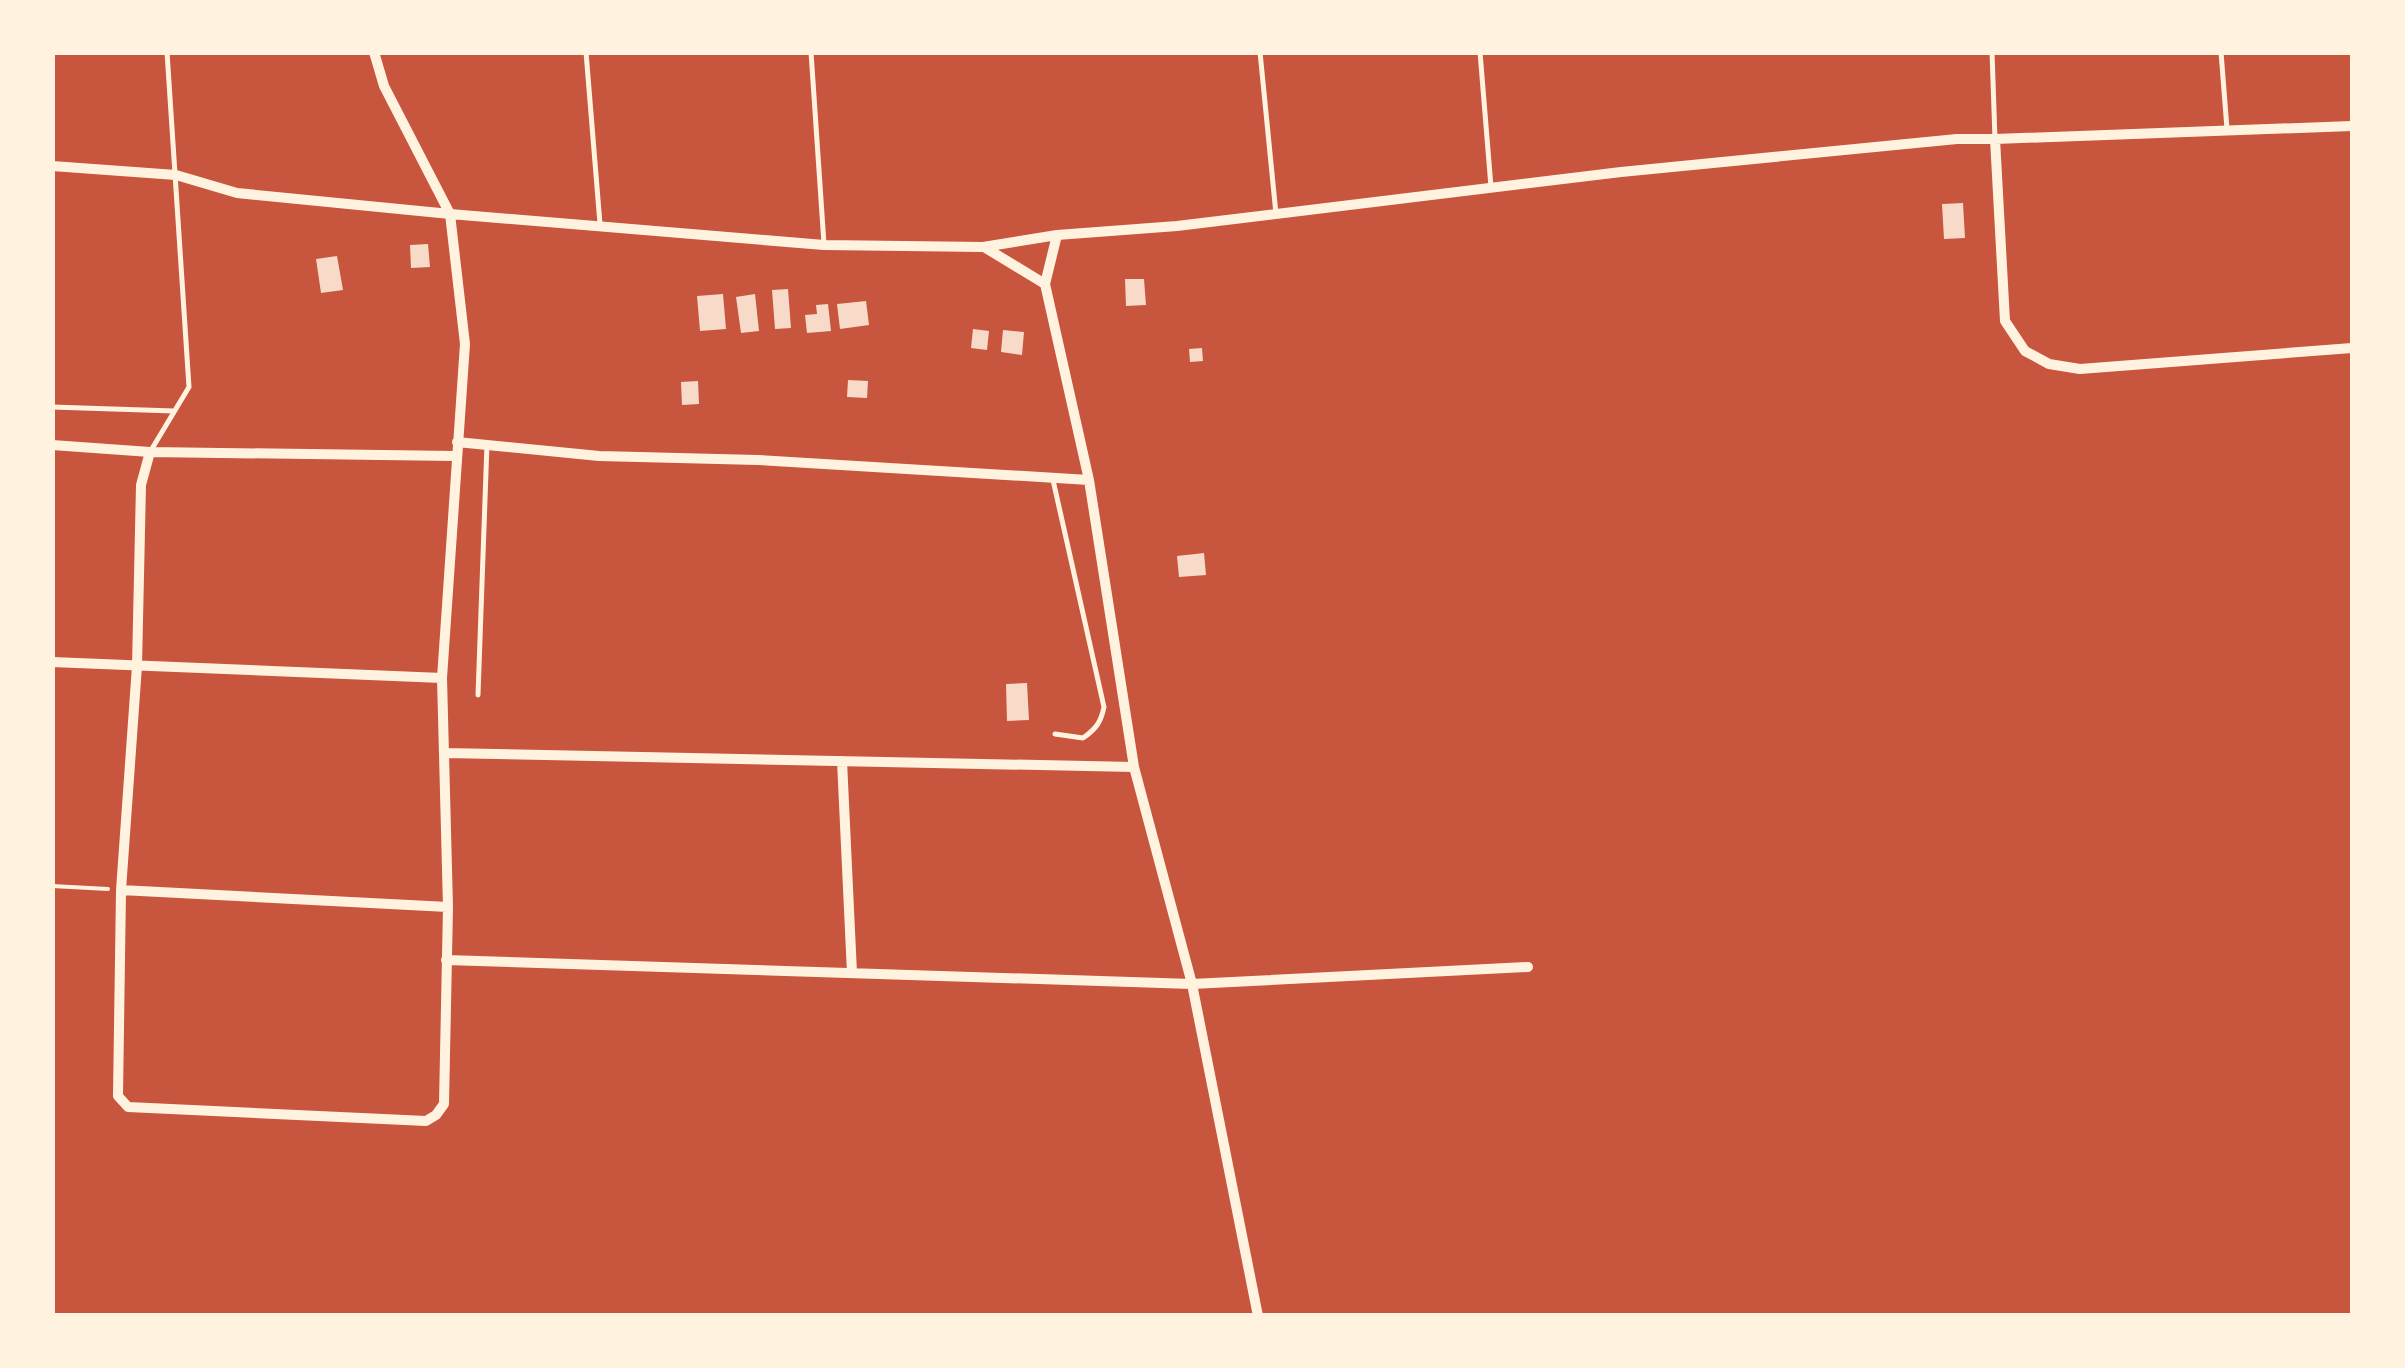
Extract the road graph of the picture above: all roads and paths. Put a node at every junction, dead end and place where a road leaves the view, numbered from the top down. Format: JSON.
{"nodes":[{"id":1,"x":167,"y":52,"type":"edge"},
{"id":2,"x":374,"y":52,"type":"edge"},
{"id":3,"x":586,"y":52,"type":"edge"},
{"id":4,"x":811,"y":52,"type":"edge"},
{"id":5,"x":1260,"y":52,"type":"edge"},
{"id":6,"x":1480,"y":52,"type":"edge"},
{"id":7,"x":1992,"y":52,"type":"edge"},
{"id":8,"x":2221,"y":52,"type":"edge"},
{"id":9,"x":2352,"y":126,"type":"edge"},
{"id":10,"x":2227,"y":132,"type":"junction"},
{"id":11,"x":1995,"y":139,"type":"junction"},
{"id":12,"x":52,"y":166,"type":"edge"},
{"id":13,"x":176,"y":175,"type":"junction"},
{"id":14,"x":1491,"y":187,"type":"junction"},
{"id":15,"x":450,"y":214,"type":"junction"},
{"id":16,"x":1276,"y":214,"type":"junction"},
{"id":17,"x":600,"y":226,"type":"junction"},
{"id":18,"x":1057,"y":235,"type":"junction"},
{"id":19,"x":824,"y":245,"type":"junction"},
{"id":20,"x":984,"y":246,"type":"junction"},
{"id":21,"x":1045,"y":284,"type":"junction"},
{"id":22,"x":2352,"y":348,"type":"edge"},
{"id":23,"x":52,"y":407,"type":"edge"},
{"id":24,"x":174,"y":411,"type":"junction"},
{"id":25,"x":457,"y":442,"type":"junction"},
{"id":26,"x":487,"y":443,"type":"junction"},
{"id":27,"x":52,"y":445,"type":"edge"},
{"id":28,"x":150,"y":452,"type":"junction"},
{"id":29,"x":455,"y":456,"type":"junction"},
{"id":30,"x":1052,"y":477,"type":"junction"},
{"id":31,"x":1089,"y":480,"type":"junction"},
{"id":32,"x":52,"y":662,"type":"edge"},
{"id":33,"x":136,"y":666,"type":"junction"},
{"id":34,"x":442,"y":678,"type":"junction"},
{"id":35,"x":478,"y":696,"type":"dead end"},
{"id":36,"x":1055,"y":734,"type":"dead end"},
{"id":37,"x":444,"y":753,"type":"junction"},
{"id":38,"x":842,"y":761,"type":"junction"},
{"id":39,"x":1134,"y":767,"type":"junction"},
{"id":40,"x":52,"y":886,"type":"edge"},
{"id":41,"x":121,"y":890,"type":"junction"},
{"id":42,"x":448,"y":907,"type":"junction"},
{"id":43,"x":446,"y":960,"type":"junction"},
{"id":44,"x":1528,"y":967,"type":"dead end"},
{"id":45,"x":852,"y":973,"type":"junction"},
{"id":46,"x":1192,"y":984,"type":"junction"},
{"id":47,"x":1258,"y":1316,"type":"edge"}],
"edges":[{"from":1,"to":13,"type":"lane"},
{"from":2,"to":15,"type":"street"},
{"from":3,"to":17,"type":"lane"},
{"from":4,"to":19,"type":"lane"},
{"from":5,"to":16,"type":"lane"},
{"from":6,"to":14,"type":"lane"},
{"from":7,"to":11,"type":"lane"},
{"from":8,"to":10,"type":"lane"},
{"from":9,"to":10,"type":"street"},
{"from":10,"to":11,"type":"street"},
{"from":11,"to":14,"type":"street"},
{"from":11,"to":22,"type":"street"},
{"from":12,"to":13,"type":"street"},
{"from":13,"to":15,"type":"street"},
{"from":13,"to":24,"type":"lane"},
{"from":14,"to":16,"type":"street"},
{"from":15,"to":17,"type":"street"},
{"from":15,"to":25,"type":"street"},
{"from":16,"to":18,"type":"street"},
{"from":17,"to":19,"type":"street"},
{"from":18,"to":20,"type":"street"},
{"from":18,"to":21,"type":"street"},
{"from":19,"to":20,"type":"street"},
{"from":20,"to":21,"type":"street"},
{"from":21,"to":31,"type":"street"},
{"from":23,"to":24,"type":"lane"},
{"from":24,"to":28,"type":"lane"},
{"from":25,"to":26,"type":"street"},
{"from":25,"to":29,"type":"street"},
{"from":26,"to":30,"type":"street"},
{"from":26,"to":35,"type":"lane"},
{"from":27,"to":28,"type":"street"},
{"from":28,"to":29,"type":"street"},
{"from":28,"to":33,"type":"street"},
{"from":29,"to":34,"type":"street"},
{"from":30,"to":31,"type":"street"},
{"from":30,"to":36,"type":"lane"},
{"from":31,"to":39,"type":"street"},
{"from":32,"to":33,"type":"street"},
{"from":33,"to":34,"type":"street"},
{"from":33,"to":41,"type":"street"},
{"from":34,"to":37,"type":"street"},
{"from":37,"to":38,"type":"street"},
{"from":37,"to":42,"type":"street"},
{"from":38,"to":39,"type":"street"},
{"from":38,"to":45,"type":"street"},
{"from":39,"to":46,"type":"street"},
{"from":40,"to":41,"type":"path"},
{"from":41,"to":42,"type":"street"},
{"from":41,"to":43,"type":"street"},
{"from":42,"to":43,"type":"street"},
{"from":43,"to":45,"type":"street"},
{"from":44,"to":46,"type":"street"},
{"from":45,"to":46,"type":"street"},
{"from":46,"to":47,"type":"street"}]}
